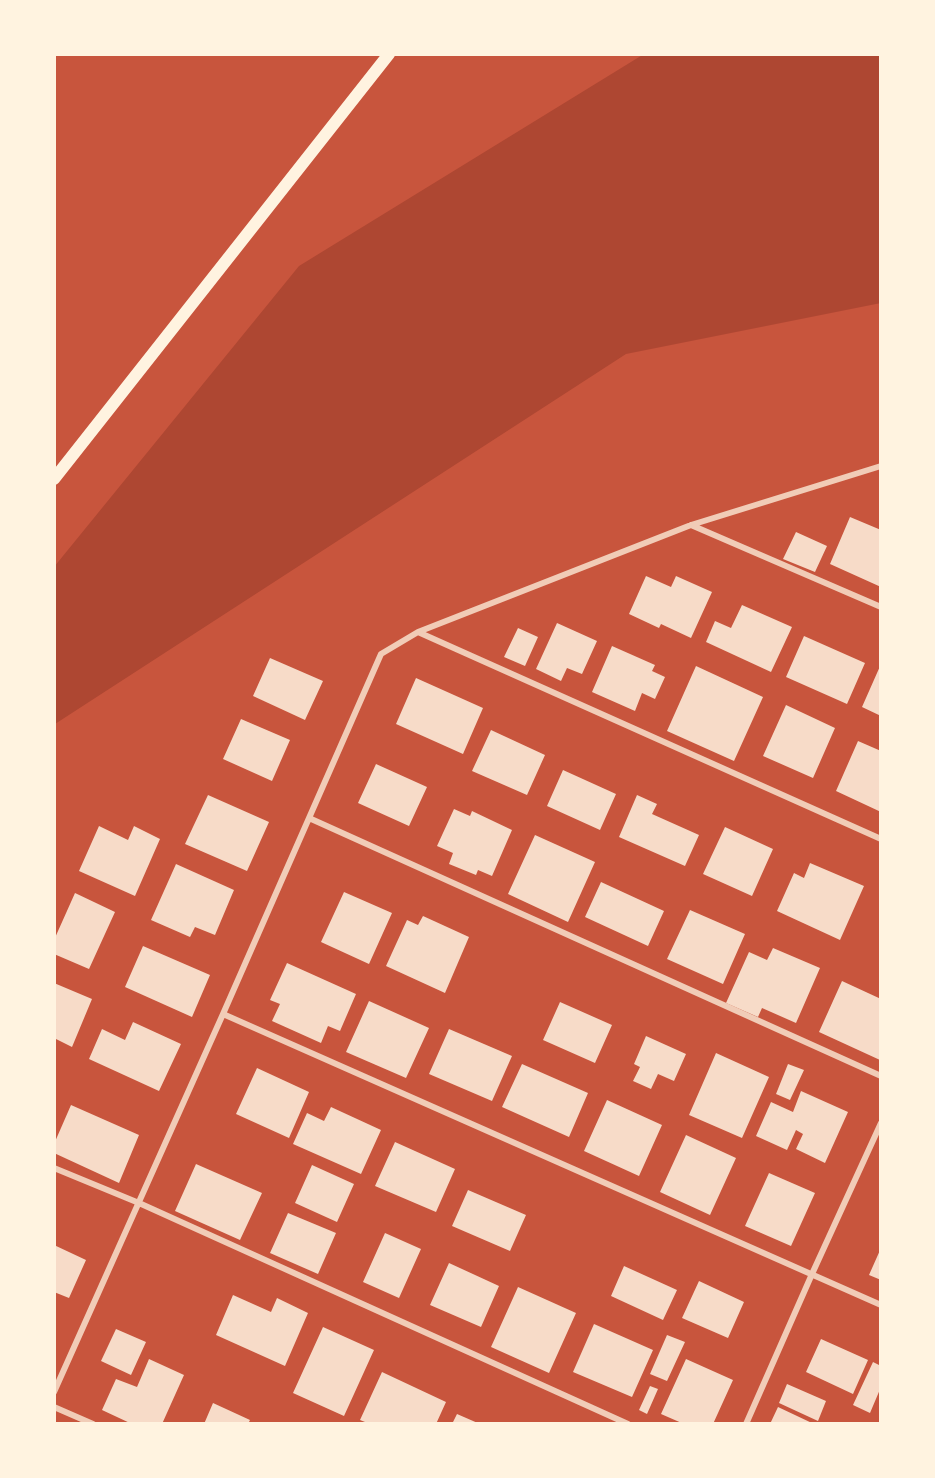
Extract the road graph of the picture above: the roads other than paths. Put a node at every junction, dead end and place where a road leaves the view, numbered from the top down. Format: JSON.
{"nodes":[{"id":1,"x":389,"y":54,"type":"edge"},
{"id":2,"x":881,"y":466,"type":"edge"},
{"id":3,"x":54,"y":479,"type":"edge"},
{"id":4,"x":691,"y":525,"type":"junction"},
{"id":5,"x":881,"y":607,"type":"edge"},
{"id":6,"x":418,"y":632,"type":"junction"},
{"id":7,"x":309,"y":818,"type":"junction"},
{"id":8,"x":881,"y":839,"type":"edge"},
{"id":9,"x":223,"y":1014,"type":"junction"},
{"id":10,"x":881,"y":1076,"type":"edge"},
{"id":11,"x":881,"y":1123,"type":"edge"},
{"id":12,"x":54,"y":1168,"type":"edge"},
{"id":13,"x":139,"y":1203,"type":"junction"},
{"id":14,"x":812,"y":1274,"type":"junction"},
{"id":15,"x":881,"y":1305,"type":"edge"},
{"id":16,"x":54,"y":1392,"type":"edge"},
{"id":17,"x":54,"y":1407,"type":"edge"},
{"id":18,"x":93,"y":1424,"type":"edge"},
{"id":19,"x":628,"y":1424,"type":"edge"},
{"id":20,"x":746,"y":1424,"type":"edge"}],
"edges":[{"from":1,"to":3,"type":"main road"},
{"from":2,"to":4,"type":"street"},
{"from":4,"to":5,"type":"street"},
{"from":4,"to":6,"type":"street"},
{"from":6,"to":7,"type":"street"},
{"from":6,"to":8,"type":"street"},
{"from":7,"to":9,"type":"street"},
{"from":7,"to":10,"type":"street"},
{"from":9,"to":13,"type":"street"},
{"from":9,"to":14,"type":"street"},
{"from":11,"to":14,"type":"street"},
{"from":12,"to":13,"type":"street"},
{"from":13,"to":16,"type":"street"},
{"from":13,"to":19,"type":"street"},
{"from":14,"to":15,"type":"street"},
{"from":14,"to":20,"type":"street"},
{"from":17,"to":18,"type":"street"}]}
